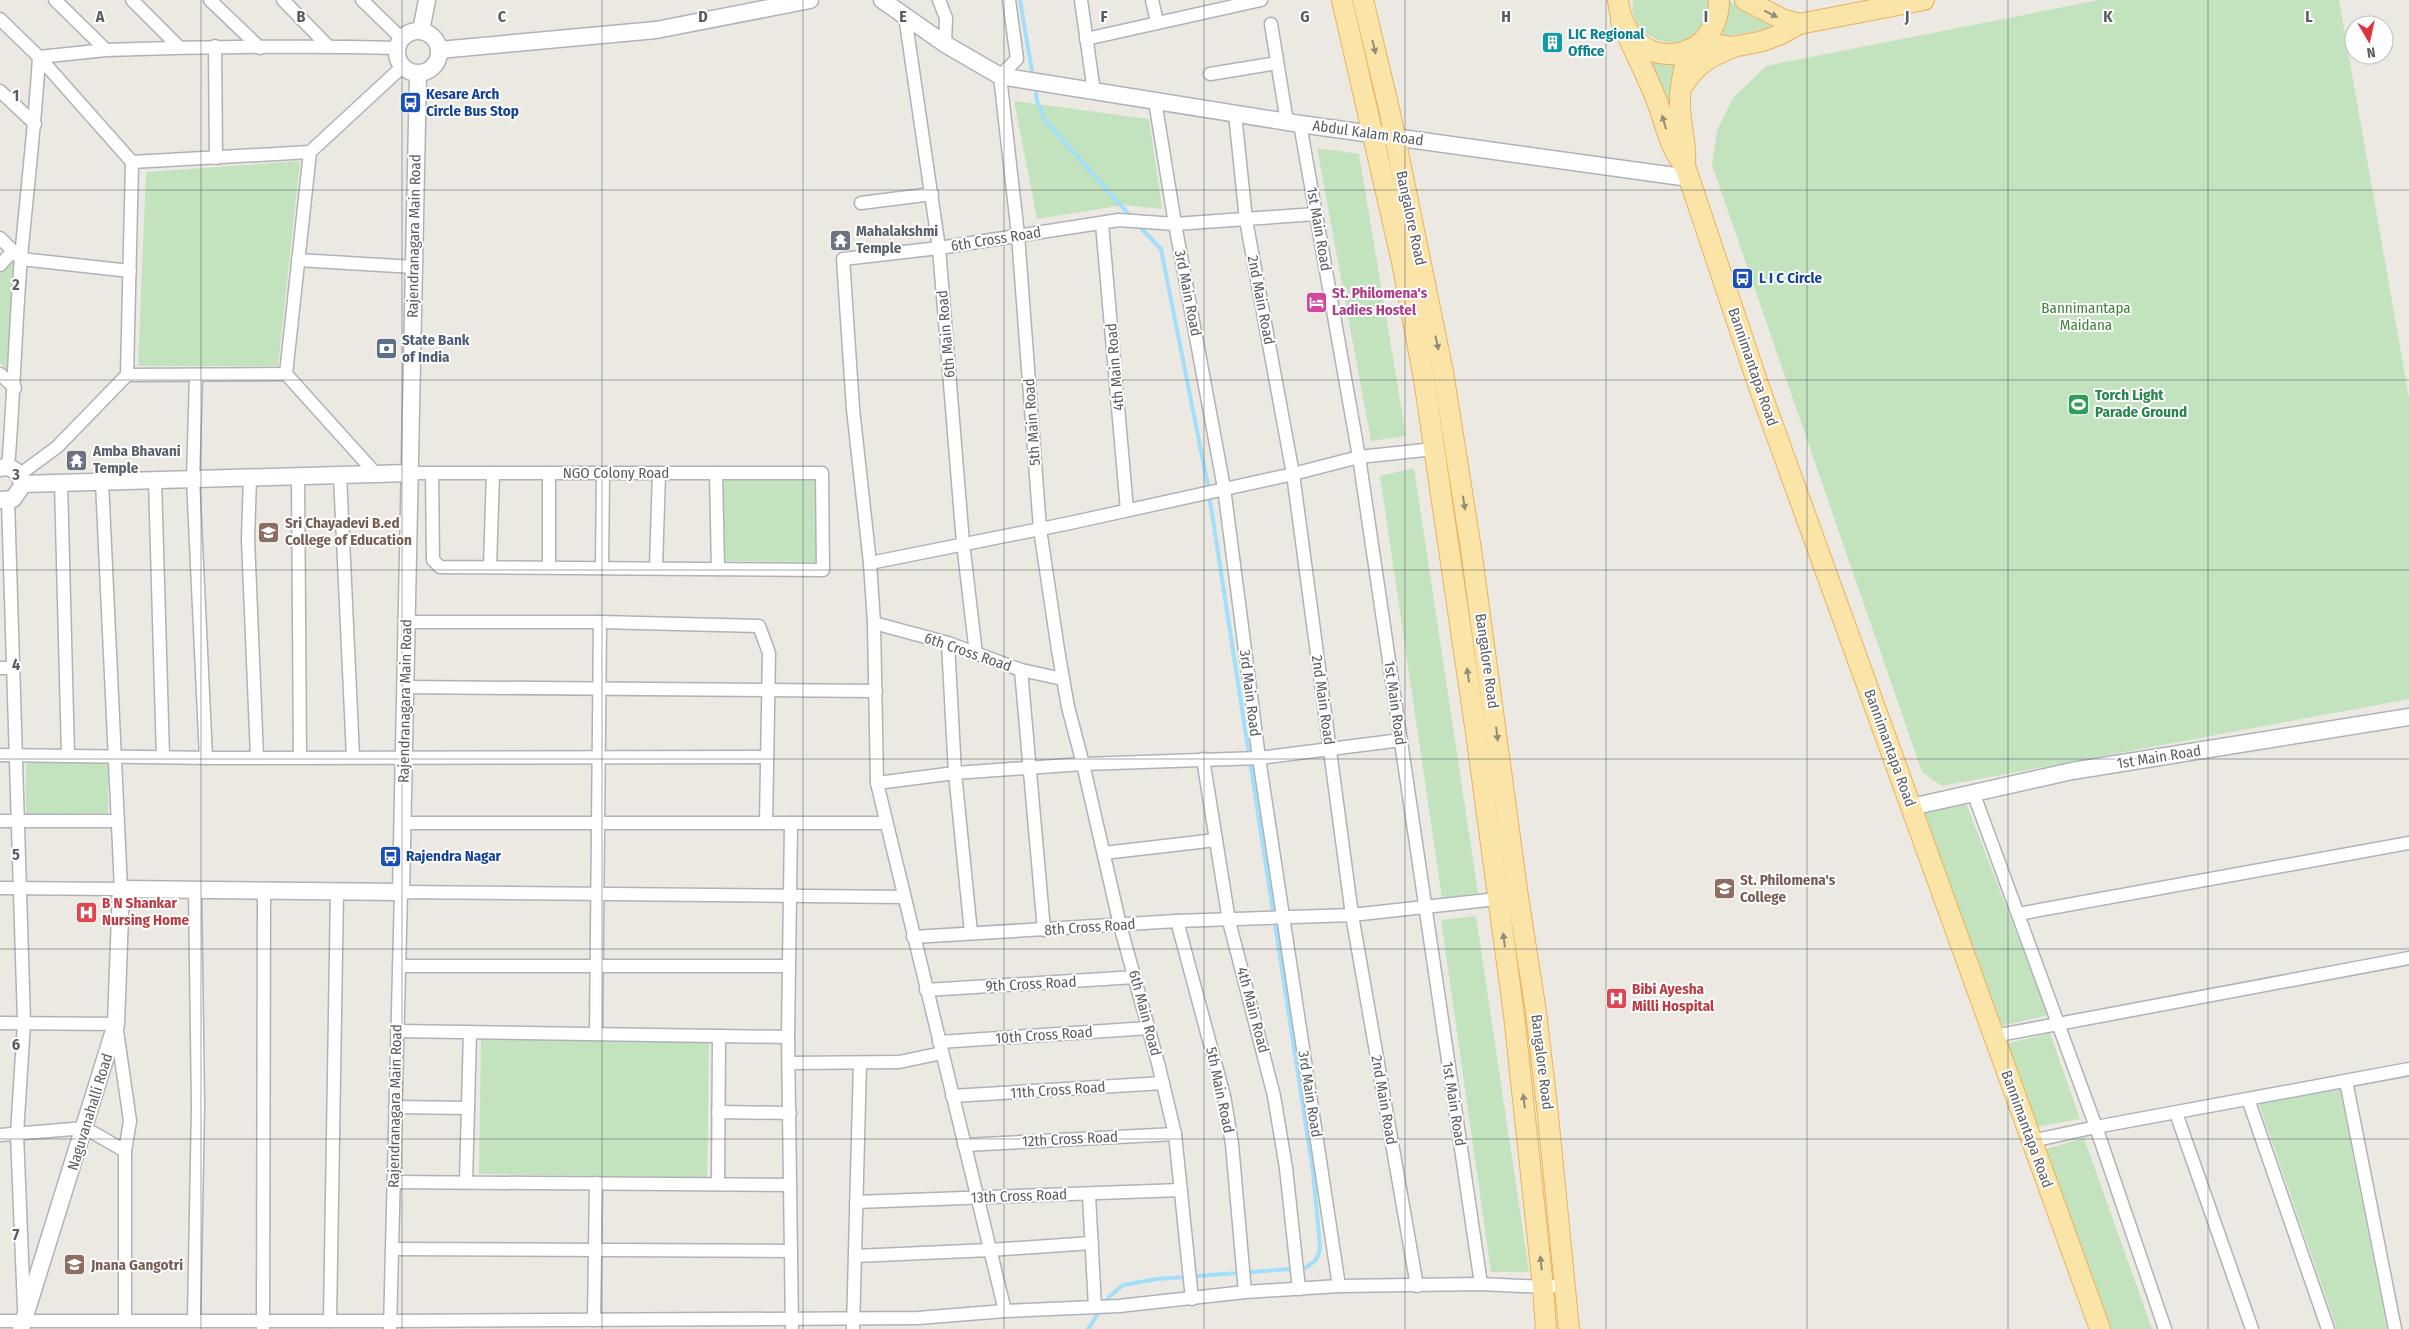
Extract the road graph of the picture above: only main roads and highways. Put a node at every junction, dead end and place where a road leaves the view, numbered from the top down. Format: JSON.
{"nodes":[{"id":1,"x":1342,"y":0,"type":"edge"},
{"id":2,"x":1363,"y":0,"type":"edge"},
{"id":3,"x":1618,"y":0,"type":"edge"},
{"id":4,"x":1719,"y":0,"type":"edge"},
{"id":5,"x":1745,"y":0,"type":"edge"},
{"id":6,"x":1924,"y":0,"type":"edge"},
{"id":7,"x":1621,"y":22,"type":"junction"},
{"id":8,"x":1799,"y":24,"type":"junction"},
{"id":9,"x":1694,"y":47,"type":"junction"},
{"id":10,"x":1733,"y":47,"type":"junction"},
{"id":11,"x":1680,"y":89,"type":"junction"},
{"id":12,"x":1687,"y":172,"type":"junction"},
{"id":13,"x":1508,"y":898,"type":"junction"},
{"id":14,"x":1546,"y":1329,"type":"edge"},
{"id":15,"x":1569,"y":1329,"type":"edge"},
{"id":16,"x":2100,"y":1329,"type":"edge"}],
"edges":[{"from":13,"to":1,"type":"main road","name":"Bangalore Road","one_way":true},
{"from":2,"to":13,"type":"main road","name":"Bangalore Road","one_way":true},
{"from":3,"to":7,"type":"main road"},
{"from":4,"to":9,"type":"main road"},
{"from":5,"to":8,"type":"main road","one_way":true},
{"from":6,"to":8,"type":"main road"},
{"from":7,"to":9,"type":"main road"},
{"from":12,"to":7,"type":"main road","one_way":true},
{"from":8,"to":10,"type":"main road"},
{"from":9,"to":10,"type":"main road"},
{"from":9,"to":11,"type":"main road"},
{"from":10,"to":11,"type":"main road"},
{"from":11,"to":12,"type":"main road"},
{"from":12,"to":16,"type":"main road","name":"Bannimantapa Road"},
{"from":14,"to":13,"type":"main road","name":"Bangalore Road","one_way":true},
{"from":13,"to":15,"type":"main road","name":"Bangalore Road"}]}
